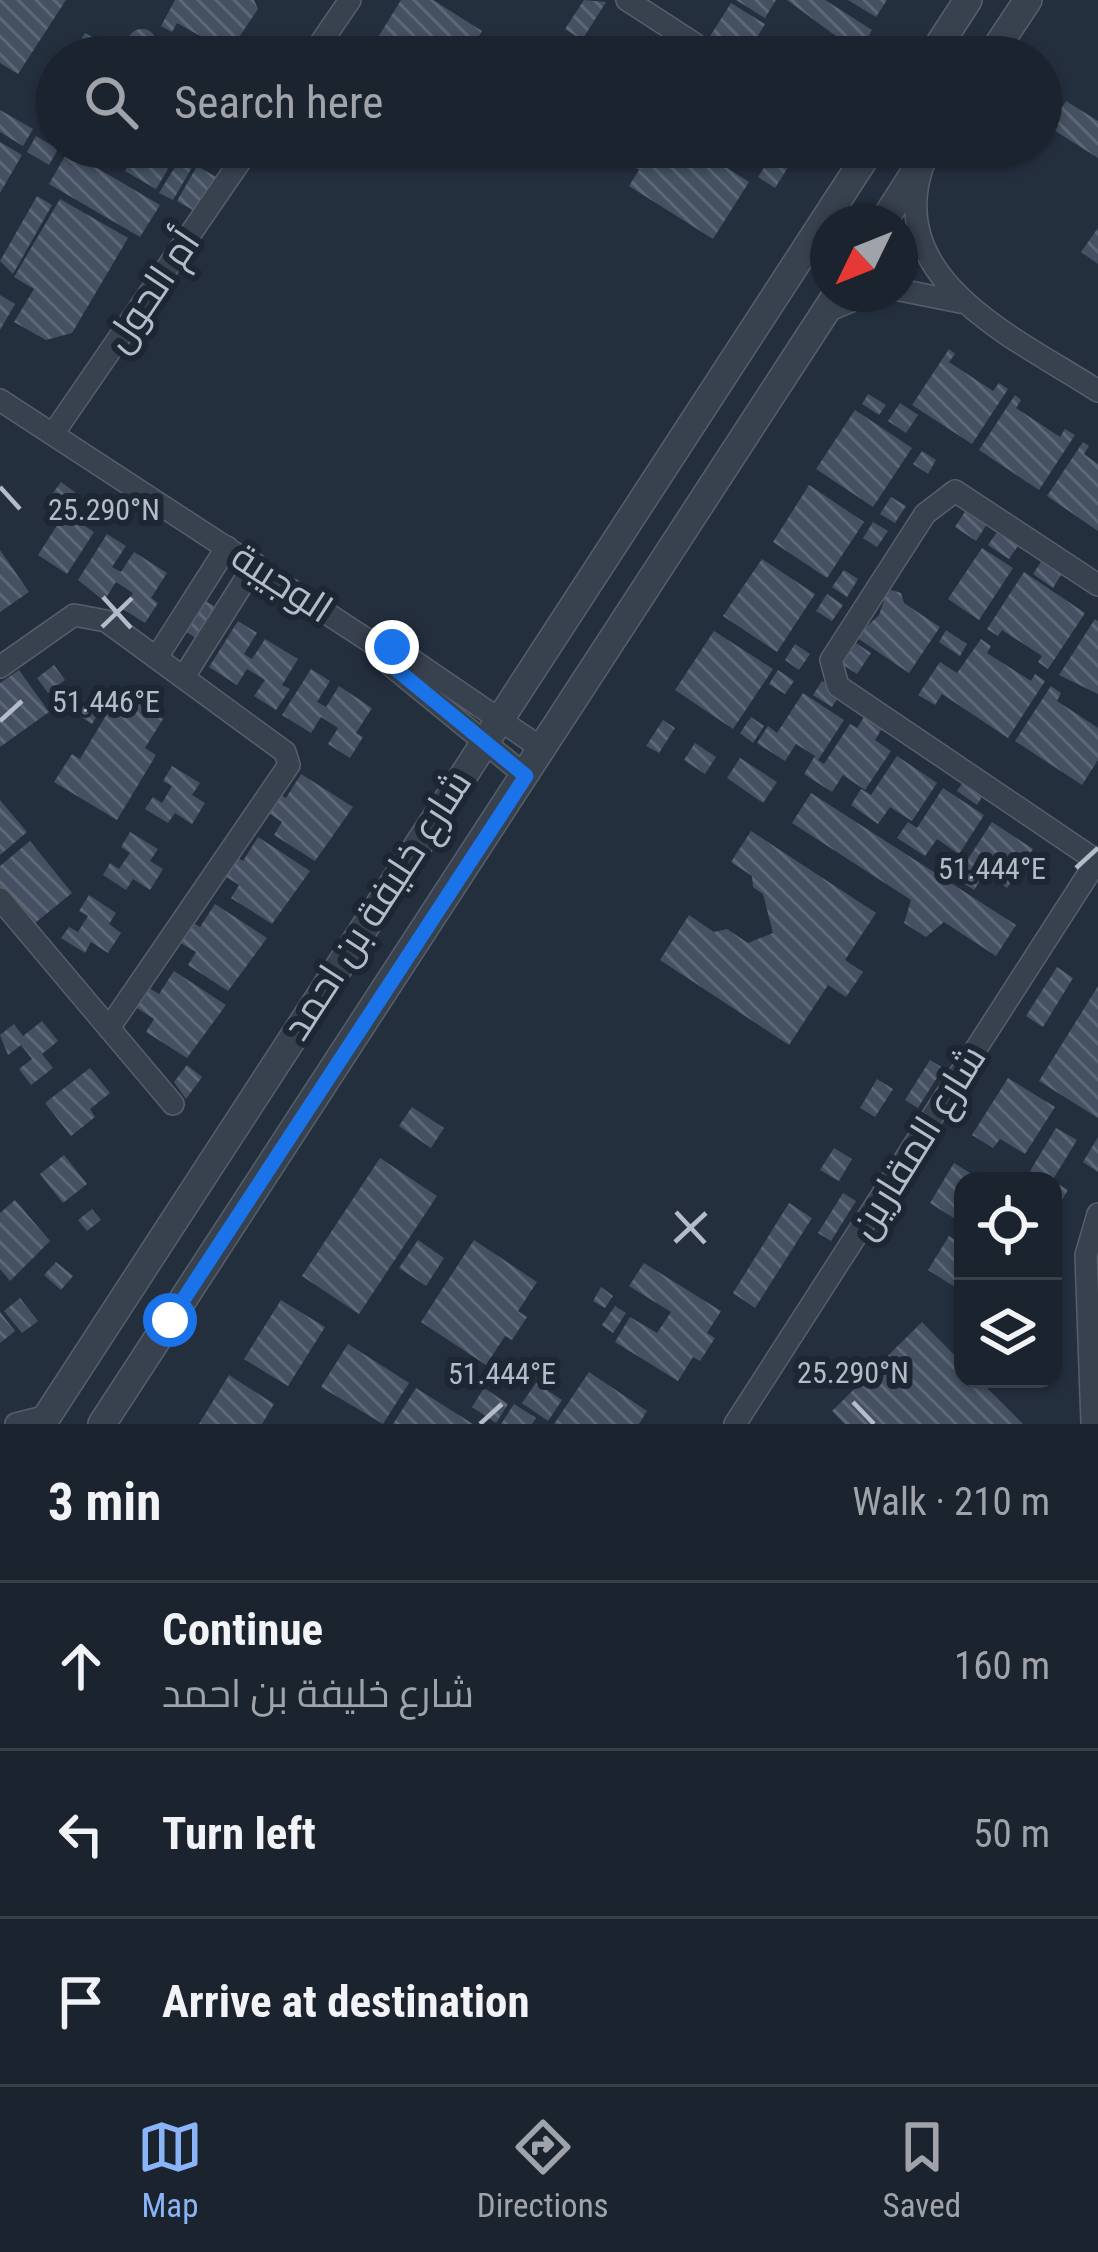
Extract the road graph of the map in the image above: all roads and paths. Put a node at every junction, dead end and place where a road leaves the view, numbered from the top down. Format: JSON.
{"nodes":[{"id":1,"x":350,"y":0,"type":"edge"},
{"id":2,"x":627,"y":0,"type":"edge"},
{"id":3,"x":968,"y":0,"type":"edge"},
{"id":4,"x":1028,"y":0,"type":"edge"},
{"id":5,"x":325,"y":36,"type":"edge"},
{"id":6,"x":674,"y":36,"type":"edge"},
{"id":7,"x":945,"y":36,"type":"edge"},
{"id":8,"x":1004,"y":36,"type":"edge"},
{"id":9,"x":236,"y":168,"type":"edge"},
{"id":10,"x":858,"y":168,"type":"edge"},
{"id":11,"x":918,"y":168,"type":"edge"},
{"id":12,"x":922,"y":168,"type":"edge"},
{"id":13,"x":894,"y":204,"type":"edge"},
{"id":14,"x":918,"y":294,"type":"edge"},
{"id":15,"x":967,"y":304,"type":"junction"},
{"id":16,"x":825,"y":312,"type":"edge"},
{"id":17,"x":1098,"y":391,"type":"edge"},
{"id":18,"x":0,"y":400,"type":"edge"},
{"id":19,"x":53,"y":434,"type":"junction"},
{"id":20,"x":227,"y":547,"type":"junction"},
{"id":21,"x":255,"y":564,"type":"junction"},
{"id":22,"x":1098,"y":585,"type":"edge"},
{"id":23,"x":383,"y":650,"type":"junction"},
{"id":24,"x":157,"y":657,"type":"junction"},
{"id":25,"x":0,"y":667,"type":"edge"},
{"id":26,"x":185,"y":675,"type":"junction"},
{"id":27,"x":500,"y":716,"type":"junction"},
{"id":28,"x":484,"y":741,"type":"junction"},
{"id":29,"x":544,"y":750,"type":"junction"},
{"id":30,"x":526,"y":776,"type":"junction"},
{"id":31,"x":1097,"y":860,"type":"edge"},
{"id":32,"x":0,"y":899,"type":"edge"},
{"id":33,"x":109,"y":1028,"type":"junction"},
{"id":34,"x":173,"y":1104,"type":"dead end"},
{"id":35,"x":1098,"y":1214,"type":"edge"},
{"id":36,"x":1092,"y":1255,"type":"edge"},
{"id":37,"x":45,"y":1420,"type":"edge"},
{"id":38,"x":16,"y":1424,"type":"edge"},
{"id":39,"x":102,"y":1424,"type":"edge"},
{"id":40,"x":735,"y":1424,"type":"edge"},
{"id":41,"x":1092,"y":1424,"type":"edge"}],
"edges":[{"from":1,"to":5,"type":"street"},
{"from":2,"to":6,"type":"street"},
{"from":3,"to":7,"type":"street"},
{"from":4,"to":8,"type":"street"},
{"from":9,"to":19,"type":"street","name":"أم الحول"},
{"from":10,"to":27,"type":"street","name":"شارع خليفة بن احمد"},
{"from":11,"to":13,"type":"street"},
{"from":12,"to":15,"type":"street"},
{"from":14,"to":15,"type":"street"},
{"from":15,"to":17,"type":"street"},
{"from":16,"to":29,"type":"street","name":"شارع خليفة بن احمد"},
{"from":18,"to":19,"type":"street","name":"الوجيبة"},
{"from":19,"to":20,"type":"street","name":"الوجيبة"},
{"from":20,"to":21,"type":"street","name":"الوجيبة"},
{"from":20,"to":24,"type":"street"},
{"from":21,"to":23,"type":"street","name":"الوجيبة"},
{"from":21,"to":26,"type":"street"},
{"from":22,"to":31,"type":"street"},
{"from":23,"to":27,"type":"street"},
{"from":23,"to":28,"type":"street"},
{"from":24,"to":25,"type":"street"},
{"from":24,"to":26,"type":"street"},
{"from":26,"to":33,"type":"street"},
{"from":27,"to":28,"type":"street","name":"شارع خليفة بن احمد"},
{"from":27,"to":29,"type":"street"},
{"from":28,"to":30,"type":"street"},
{"from":28,"to":37,"type":"street","name":"شارع خليفة بن احمد"},
{"from":29,"to":30,"type":"street","name":"شارع خليفة بن احمد"},
{"from":30,"to":39,"type":"street","name":"شارع خليفة بن احمد"},
{"from":31,"to":40,"type":"street","name":"شارع المقارين"},
{"from":32,"to":33,"type":"street"},
{"from":33,"to":34,"type":"street"},
{"from":35,"to":36,"type":"street"},
{"from":36,"to":41,"type":"street"},
{"from":37,"to":38,"type":"street"}]}
